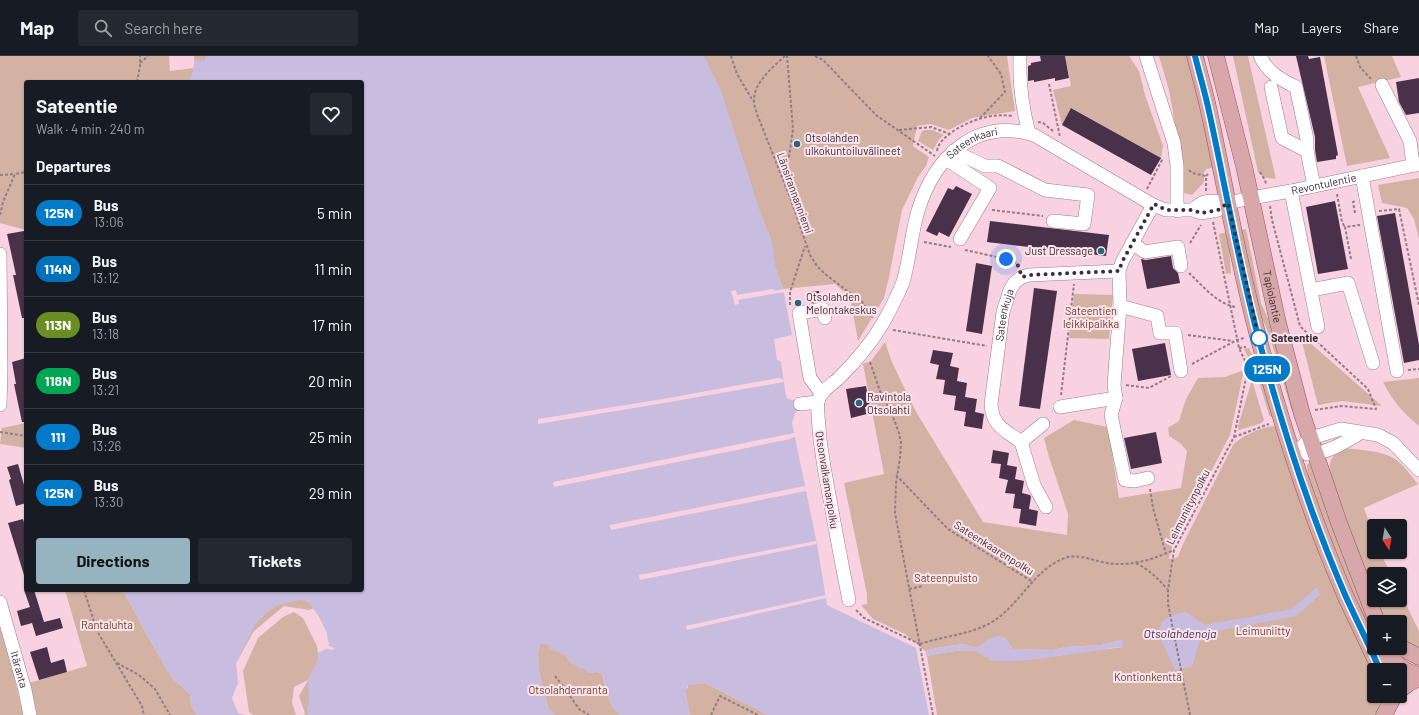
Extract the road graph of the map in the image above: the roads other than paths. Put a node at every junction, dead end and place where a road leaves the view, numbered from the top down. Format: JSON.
{"nodes":[{"id":1,"x":1020,"y":56,"type":"edge"},
{"id":2,"x":1146,"y":56,"type":"edge"},
{"id":3,"x":1195,"y":56,"type":"edge"},
{"id":4,"x":1216,"y":56,"type":"edge"},
{"id":5,"x":1260,"y":56,"type":"edge"},
{"id":6,"x":1382,"y":85,"type":"road end"},
{"id":7,"x":1271,"y":87,"type":"dead end"},
{"id":8,"x":1029,"y":134,"type":"junction"},
{"id":9,"x":1307,"y":151,"type":"junction"},
{"id":10,"x":945,"y":156,"type":"junction"},
{"id":11,"x":1416,"y":165,"type":"edge"},
{"id":12,"x":1362,"y":176,"type":"junction"},
{"id":13,"x":1314,"y":186,"type":"junction"},
{"id":14,"x":1292,"y":191,"type":"junction"},
{"id":15,"x":1251,"y":198,"type":"junction"},
{"id":16,"x":1228,"y":203,"type":"junction"},
{"id":17,"x":1154,"y":204,"type":"junction"},
{"id":18,"x":1178,"y":211,"type":"junction"},
{"id":19,"x":1053,"y":221,"type":"road end"},
{"id":20,"x":1132,"y":243,"type":"junction"},
{"id":21,"x":958,"y":245,"type":"road end"},
{"id":22,"x":0,"y":254,"type":"edge"},
{"id":23,"x":1181,"y":266,"type":"road end"},
{"id":24,"x":1119,"y":271,"type":"junction"},
{"id":25,"x":1311,"y":290,"type":"junction"},
{"id":26,"x":1120,"y":306,"type":"junction"},
{"id":27,"x":825,"y":318,"type":"dead end"},
{"id":28,"x":1318,"y":327,"type":"dead end"},
{"id":29,"x":1373,"y":363,"type":"dead end"},
{"id":30,"x":1181,"y":370,"type":"dead end"},
{"id":31,"x":1397,"y":371,"type":"dead end"},
{"id":32,"x":1,"y":387,"type":"edge"},
{"id":33,"x":819,"y":397,"type":"junction"},
{"id":34,"x":1116,"y":398,"type":"junction"},
{"id":35,"x":800,"y":404,"type":"dead end"},
{"id":36,"x":0,"y":405,"type":"edge"},
{"id":37,"x":1060,"y":407,"type":"road end"},
{"id":38,"x":1043,"y":424,"type":"dead end"},
{"id":39,"x":1360,"y":433,"type":"junction"},
{"id":40,"x":1311,"y":438,"type":"junction"},
{"id":41,"x":1021,"y":442,"type":"junction"},
{"id":42,"x":1316,"y":454,"type":"junction"},
{"id":43,"x":1294,"y":455,"type":"junction"},
{"id":44,"x":1419,"y":470,"type":"edge"},
{"id":45,"x":1148,"y":478,"type":"road end"},
{"id":46,"x":1046,"y":507,"type":"dead end"},
{"id":47,"x":849,"y":600,"type":"road end"},
{"id":48,"x":0,"y":602,"type":"edge"},
{"id":49,"x":1375,"y":615,"type":"edge"},
{"id":50,"x":1407,"y":651,"type":"edge"},
{"id":51,"x":1390,"y":655,"type":"edge"},
{"id":52,"x":1419,"y":657,"type":"edge"},
{"id":53,"x":1377,"y":663,"type":"edge"},
{"id":54,"x":1419,"y":675,"type":"edge"},
{"id":55,"x":1419,"y":678,"type":"edge"},
{"id":56,"x":1407,"y":685,"type":"edge"},
{"id":57,"x":30,"y":715,"type":"edge"}],
"edges":[{"from":1,"to":8,"type":"street"},
{"from":2,"to":18,"type":"street"},
{"from":3,"to":16,"type":"main road","name":"Tapiolantie"},
{"from":4,"to":15,"type":"main road","name":"Tapiolantie"},
{"from":5,"to":9,"type":"street"},
{"from":6,"to":11,"type":"street"},
{"from":7,"to":9,"type":"street"},
{"from":8,"to":10,"type":"street","name":"Sateenkaari"},
{"from":8,"to":17,"type":"street","name":"Sateenkaari"},
{"from":9,"to":13,"type":"street"},
{"from":10,"to":19,"type":"street"},
{"from":10,"to":21,"type":"street"},
{"from":10,"to":33,"type":"street","name":"Sateenkaari"},
{"from":11,"to":12,"type":"street","name":"Revontulentie"},
{"from":12,"to":13,"type":"street","name":"Revontulentie"},
{"from":12,"to":31,"type":"street"},
{"from":13,"to":14,"type":"street","name":"Revontulentie"},
{"from":14,"to":15,"type":"street","name":"Revontulentie"},
{"from":14,"to":25,"type":"street"},
{"from":15,"to":16,"type":"street","name":"Revontulentie"},
{"from":15,"to":40,"type":"main road","name":"Tapiolantie"},
{"from":16,"to":18,"type":"street","name":"Sateenkaari"},
{"from":16,"to":43,"type":"main road","name":"Tapiolantie"},
{"from":17,"to":18,"type":"street","name":"Sateenkaari"},
{"from":17,"to":20,"type":"street"},
{"from":20,"to":23,"type":"street"},
{"from":20,"to":24,"type":"street"},
{"from":22,"to":32,"type":"street"},
{"from":24,"to":26,"type":"street"},
{"from":24,"to":41,"type":"street","name":"Sateenkuja"},
{"from":25,"to":28,"type":"street"},
{"from":25,"to":29,"type":"street"},
{"from":26,"to":30,"type":"street"},
{"from":26,"to":34,"type":"street"},
{"from":27,"to":33,"type":"street"},
{"from":32,"to":36,"type":"street"},
{"from":33,"to":35,"type":"street"},
{"from":33,"to":47,"type":"street","name":"Otsonvalkamanpolku"},
{"from":34,"to":37,"type":"street"},
{"from":34,"to":45,"type":"street"},
{"from":38,"to":41,"type":"street"},
{"from":39,"to":40,"type":"street"},
{"from":39,"to":42,"type":"street"},
{"from":39,"to":44,"type":"street"},
{"from":40,"to":42,"type":"main road","name":"Tapiolantie"},
{"from":40,"to":43,"type":"street"},
{"from":41,"to":46,"type":"street"},
{"from":42,"to":43,"type":"street"},
{"from":42,"to":49,"type":"main road","name":"Tapiolantie"},
{"from":43,"to":53,"type":"main road","name":"Tapiolantie"},
{"from":48,"to":57,"type":"street","name":"Itäranta"},
{"from":50,"to":52,"type":"main road"},
{"from":51,"to":54,"type":"main road"},
{"from":55,"to":56,"type":"main road"}]}
